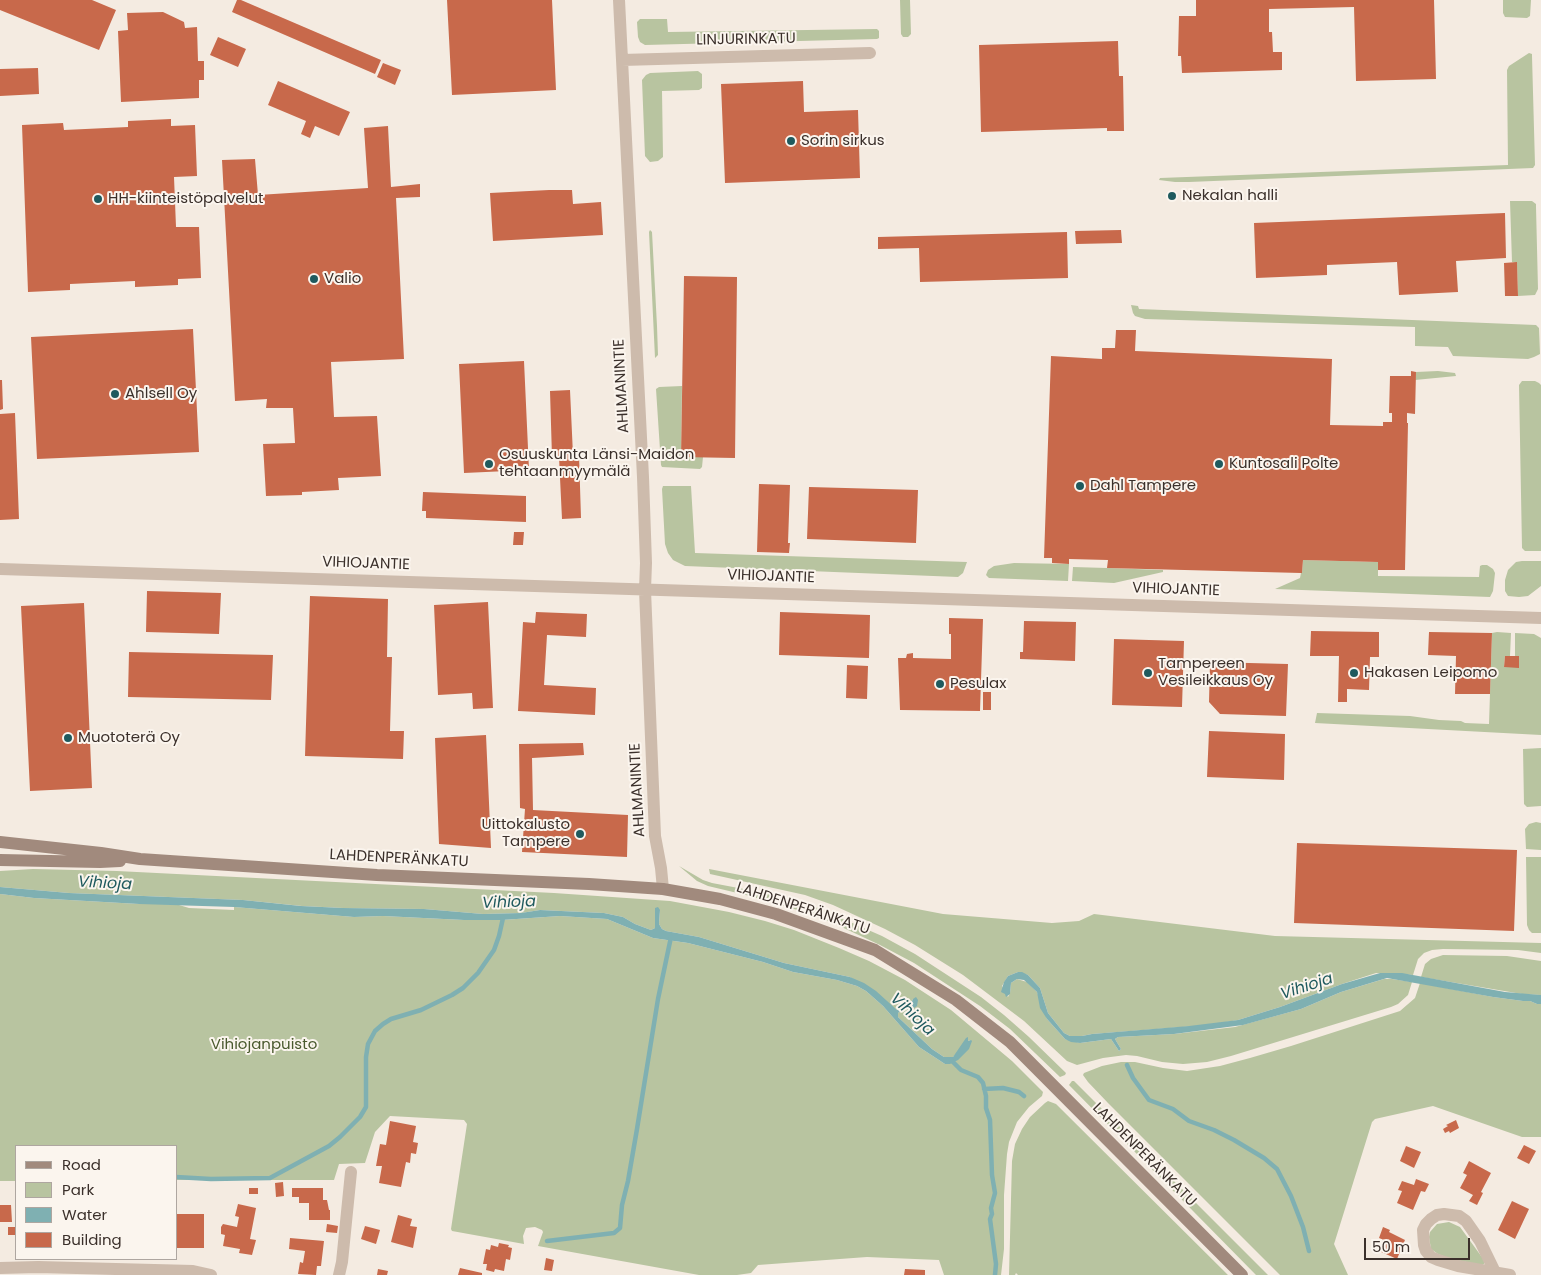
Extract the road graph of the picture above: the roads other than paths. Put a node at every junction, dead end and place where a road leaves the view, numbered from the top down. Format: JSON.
{"nodes":[{"id":1,"x":619,"y":0,"type":"edge"},
{"id":2,"x":870,"y":53,"type":"dead end"},
{"id":3,"x":622,"y":60,"type":"junction"},
{"id":4,"x":0,"y":569,"type":"edge"},
{"id":5,"x":645,"y":590,"type":"junction"},
{"id":6,"x":1541,"y":618,"type":"edge"},
{"id":7,"x":0,"y":842,"type":"edge"},
{"id":8,"x":140,"y":859,"type":"junction"},
{"id":9,"x":0,"y":860,"type":"edge"},
{"id":10,"x":663,"y":889,"type":"junction"},
{"id":11,"x":351,"y":1172,"type":"dead end"},
{"id":12,"x":0,"y":1268,"type":"edge"},
{"id":13,"x":1495,"y":1272,"type":"junction"},
{"id":14,"x":211,"y":1275,"type":"edge"},
{"id":15,"x":339,"y":1275,"type":"edge"},
{"id":16,"x":1242,"y":1275,"type":"edge"},
{"id":17,"x":1510,"y":1275,"type":"edge"}],
"edges":[{"from":1,"to":3,"type":"street","name":"AHLMANINTIE"},
{"from":2,"to":3,"type":"street","name":"LINJURINKATU"},
{"from":3,"to":5,"type":"street","name":"AHLMANINTIE"},
{"from":4,"to":5,"type":"street","name":"VIHIOJANTIE"},
{"from":5,"to":6,"type":"street","name":"VIHIOJANTIE"},
{"from":5,"to":10,"type":"street","name":"AHLMANINTIE"},
{"from":7,"to":8,"type":"main road","name":"LAHDENPERÄNKATU"},
{"from":8,"to":9,"type":"main road","name":"LAHDENPERÄNKATU"},
{"from":8,"to":10,"type":"main road","name":"LAHDENPERÄNKATU"},
{"from":10,"to":16,"type":"main road","name":"LAHDENPERÄNKATU"},
{"from":11,"to":15,"type":"street"},
{"from":12,"to":14,"type":"street"},
{"from":13,"to":13,"type":"street"},
{"from":13,"to":17,"type":"street"}]}
